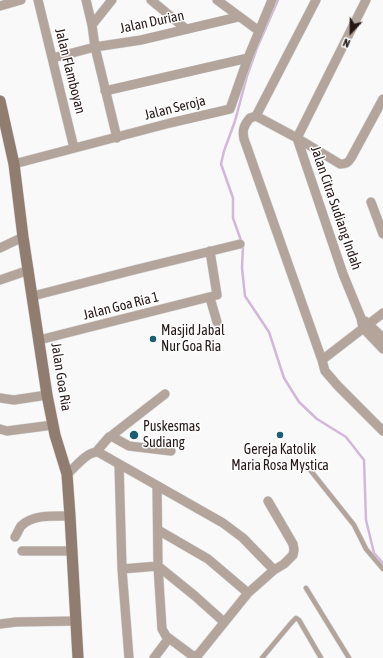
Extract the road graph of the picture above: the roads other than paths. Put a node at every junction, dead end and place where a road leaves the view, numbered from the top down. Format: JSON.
{"nodes":[{"id":1,"x":20,"y":0,"type":"edge"},
{"id":2,"x":38,"y":0,"type":"edge"},
{"id":3,"x":86,"y":0,"type":"edge"},
{"id":4,"x":112,"y":0,"type":"edge"},
{"id":5,"x":152,"y":0,"type":"edge"},
{"id":6,"x":217,"y":0,"type":"edge"},
{"id":7,"x":272,"y":0,"type":"edge"},
{"id":8,"x":316,"y":0,"type":"edge"},
{"id":9,"x":366,"y":0,"type":"edge"},
{"id":10,"x":0,"y":6,"type":"edge"},
{"id":11,"x":238,"y":17,"type":"junction"},
{"id":12,"x":92,"y":25,"type":"junction"},
{"id":13,"x":186,"y":29,"type":"junction"},
{"id":14,"x":259,"y":31,"type":"junction"},
{"id":15,"x":95,"y":47,"type":"junction"},
{"id":16,"x":52,"y":58,"type":"junction"},
{"id":17,"x":248,"y":58,"type":"junction"},
{"id":18,"x":105,"y":91,"type":"junction"},
{"id":19,"x":383,"y":99,"type":"edge"},
{"id":20,"x":0,"y":102,"type":"edge"},
{"id":21,"x":256,"y":116,"type":"junction"},
{"id":22,"x":116,"y":138,"type":"junction"},
{"id":23,"x":297,"y":138,"type":"junction"},
{"id":24,"x":74,"y":148,"type":"junction"},
{"id":25,"x":14,"y":164,"type":"junction"},
{"id":26,"x":371,"y":202,"type":"dead end"},
{"id":27,"x":383,"y":234,"type":"edge"},
{"id":28,"x":23,"y":237,"type":"junction"},
{"id":29,"x":240,"y":244,"type":"dead end"},
{"id":30,"x":0,"y":248,"type":"edge"},
{"id":31,"x":210,"y":251,"type":"junction"},
{"id":32,"x":29,"y":270,"type":"junction"},
{"id":33,"x":0,"y":280,"type":"edge"},
{"id":34,"x":33,"y":296,"type":"junction"},
{"id":35,"x":210,"y":298,"type":"junction"},
{"id":36,"x":383,"y":313,"type":"edge"},
{"id":37,"x":217,"y":322,"type":"dead end"},
{"id":38,"x":366,"y":326,"type":"junction"},
{"id":39,"x":383,"y":338,"type":"edge"},
{"id":40,"x":39,"y":340,"type":"junction"},
{"id":41,"x":383,"y":350,"type":"edge"},
{"id":42,"x":322,"y":360,"type":"junction"},
{"id":43,"x":165,"y":394,"type":"dead end"},
{"id":44,"x":47,"y":395,"type":"junction"},
{"id":45,"x":0,"y":398,"type":"edge"},
{"id":46,"x":53,"y":424,"type":"junction"},
{"id":47,"x":383,"y":430,"type":"edge"},
{"id":48,"x":2,"y":432,"type":"edge"},
{"id":49,"x":111,"y":436,"type":"junction"},
{"id":50,"x":171,"y":451,"type":"dead end"},
{"id":51,"x":96,"y":452,"type":"junction"},
{"id":52,"x":118,"y":464,"type":"junction"},
{"id":53,"x":307,"y":466,"type":"dead end"},
{"id":54,"x":67,"y":474,"type":"junction"},
{"id":55,"x":157,"y":486,"type":"junction"},
{"id":56,"x":268,"y":501,"type":"dead end"},
{"id":57,"x":70,"y":516,"type":"junction"},
{"id":58,"x":158,"y":530,"type":"junction"},
{"id":59,"x":14,"y":537,"type":"dead end"},
{"id":60,"x":72,"y":550,"type":"junction"},
{"id":61,"x":22,"y":551,"type":"dead end"},
{"id":62,"x":158,"y":566,"type":"junction"},
{"id":63,"x":383,"y":569,"type":"edge"},
{"id":64,"x":122,"y":570,"type":"junction"},
{"id":65,"x":274,"y":570,"type":"junction"},
{"id":66,"x":306,"y":588,"type":"dead end"},
{"id":67,"x":248,"y":593,"type":"junction"},
{"id":68,"x":76,"y":621,"type":"junction"},
{"id":69,"x":224,"y":622,"type":"junction"},
{"id":70,"x":0,"y":624,"type":"edge"},
{"id":71,"x":169,"y":638,"type":"junction"},
{"id":72,"x":78,"y":658,"type":"edge"},
{"id":73,"x":128,"y":658,"type":"edge"},
{"id":74,"x":154,"y":658,"type":"edge"},
{"id":75,"x":262,"y":658,"type":"edge"},
{"id":76,"x":321,"y":658,"type":"edge"},
{"id":77,"x":349,"y":658,"type":"edge"}],
"edges":[{"from":1,"to":10,"type":"street"},
{"from":2,"to":16,"type":"street","name":"Jalan Flamboyan"},
{"from":3,"to":12,"type":"street"},
{"from":4,"to":12,"type":"street"},
{"from":5,"to":13,"type":"street"},
{"from":6,"to":11,"type":"street"},
{"from":7,"to":14,"type":"street","name":"Jalan Seroja"},
{"from":8,"to":21,"type":"street"},
{"from":9,"to":23,"type":"street","name":"Jalan Citra Sudiang Indah"},
{"from":11,"to":13,"type":"street","name":"Jalan Durian"},
{"from":11,"to":14,"type":"street"},
{"from":12,"to":15,"type":"street"},
{"from":13,"to":15,"type":"street","name":"Jalan Durian"},
{"from":14,"to":17,"type":"street","name":"Jalan Seroja"},
{"from":15,"to":16,"type":"street","name":"Jalan Durian"},
{"from":15,"to":18,"type":"street"},
{"from":16,"to":24,"type":"street","name":"Jalan Flamboyan"},
{"from":17,"to":18,"type":"street"},
{"from":17,"to":22,"type":"street","name":"Jalan Seroja"},
{"from":18,"to":22,"type":"street"},
{"from":19,"to":23,"type":"street"},
{"from":20,"to":25,"type":"main road","name":"Jalan Goa Ria"},
{"from":21,"to":23,"type":"street"},
{"from":21,"to":42,"type":"street"},
{"from":22,"to":24,"type":"street","name":"Jalan Seroja"},
{"from":23,"to":38,"type":"street","name":"Jalan Citra Sudiang Indah"},
{"from":24,"to":25,"type":"street","name":"Jalan Seroja"},
{"from":25,"to":28,"type":"main road","name":"Jalan Goa Ria"},
{"from":26,"to":27,"type":"street"},
{"from":28,"to":30,"type":"street"},
{"from":28,"to":32,"type":"main road","name":"Jalan Goa Ria"},
{"from":29,"to":31,"type":"street"},
{"from":31,"to":34,"type":"street"},
{"from":31,"to":35,"type":"street"},
{"from":32,"to":33,"type":"street"},
{"from":32,"to":34,"type":"main road","name":"Jalan Goa Ria"},
{"from":34,"to":40,"type":"main road","name":"Jalan Goa Ria"},
{"from":35,"to":37,"type":"street"},
{"from":35,"to":40,"type":"street","name":"Jalan Goa Ria 1"},
{"from":36,"to":38,"type":"street"},
{"from":38,"to":39,"type":"street"},
{"from":38,"to":41,"type":"street"},
{"from":38,"to":42,"type":"street"},
{"from":40,"to":44,"type":"main road","name":"Jalan Goa Ria"},
{"from":42,"to":47,"type":"street"},
{"from":43,"to":49,"type":"street"},
{"from":44,"to":45,"type":"street"},
{"from":44,"to":46,"type":"main road","name":"Jalan Goa Ria"},
{"from":46,"to":48,"type":"street"},
{"from":46,"to":54,"type":"main road","name":"Jalan Goa Ria"},
{"from":49,"to":50,"type":"street"},
{"from":49,"to":51,"type":"street"},
{"from":51,"to":52,"type":"street"},
{"from":51,"to":54,"type":"street"},
{"from":52,"to":55,"type":"street"},
{"from":52,"to":64,"type":"street"},
{"from":53,"to":63,"type":"lane"},
{"from":54,"to":57,"type":"main road","name":"Jalan Goa Ria"},
{"from":55,"to":58,"type":"street"},
{"from":55,"to":65,"type":"street"},
{"from":56,"to":65,"type":"street"},
{"from":57,"to":59,"type":"street"},
{"from":57,"to":60,"type":"main road","name":"Jalan Goa Ria"},
{"from":58,"to":62,"type":"street"},
{"from":58,"to":67,"type":"street"},
{"from":60,"to":61,"type":"street"},
{"from":60,"to":68,"type":"main road","name":"Jalan Goa Ria"},
{"from":62,"to":64,"type":"street"},
{"from":62,"to":69,"type":"street"},
{"from":62,"to":71,"type":"street"},
{"from":64,"to":73,"type":"street"},
{"from":65,"to":67,"type":"street"},
{"from":66,"to":77,"type":"lane"},
{"from":67,"to":69,"type":"street"},
{"from":68,"to":70,"type":"street"},
{"from":68,"to":72,"type":"main road","name":"Jalan Goa Ria"},
{"from":69,"to":71,"type":"street"},
{"from":71,"to":74,"type":"street"},
{"from":75,"to":76,"type":"lane"}]}
